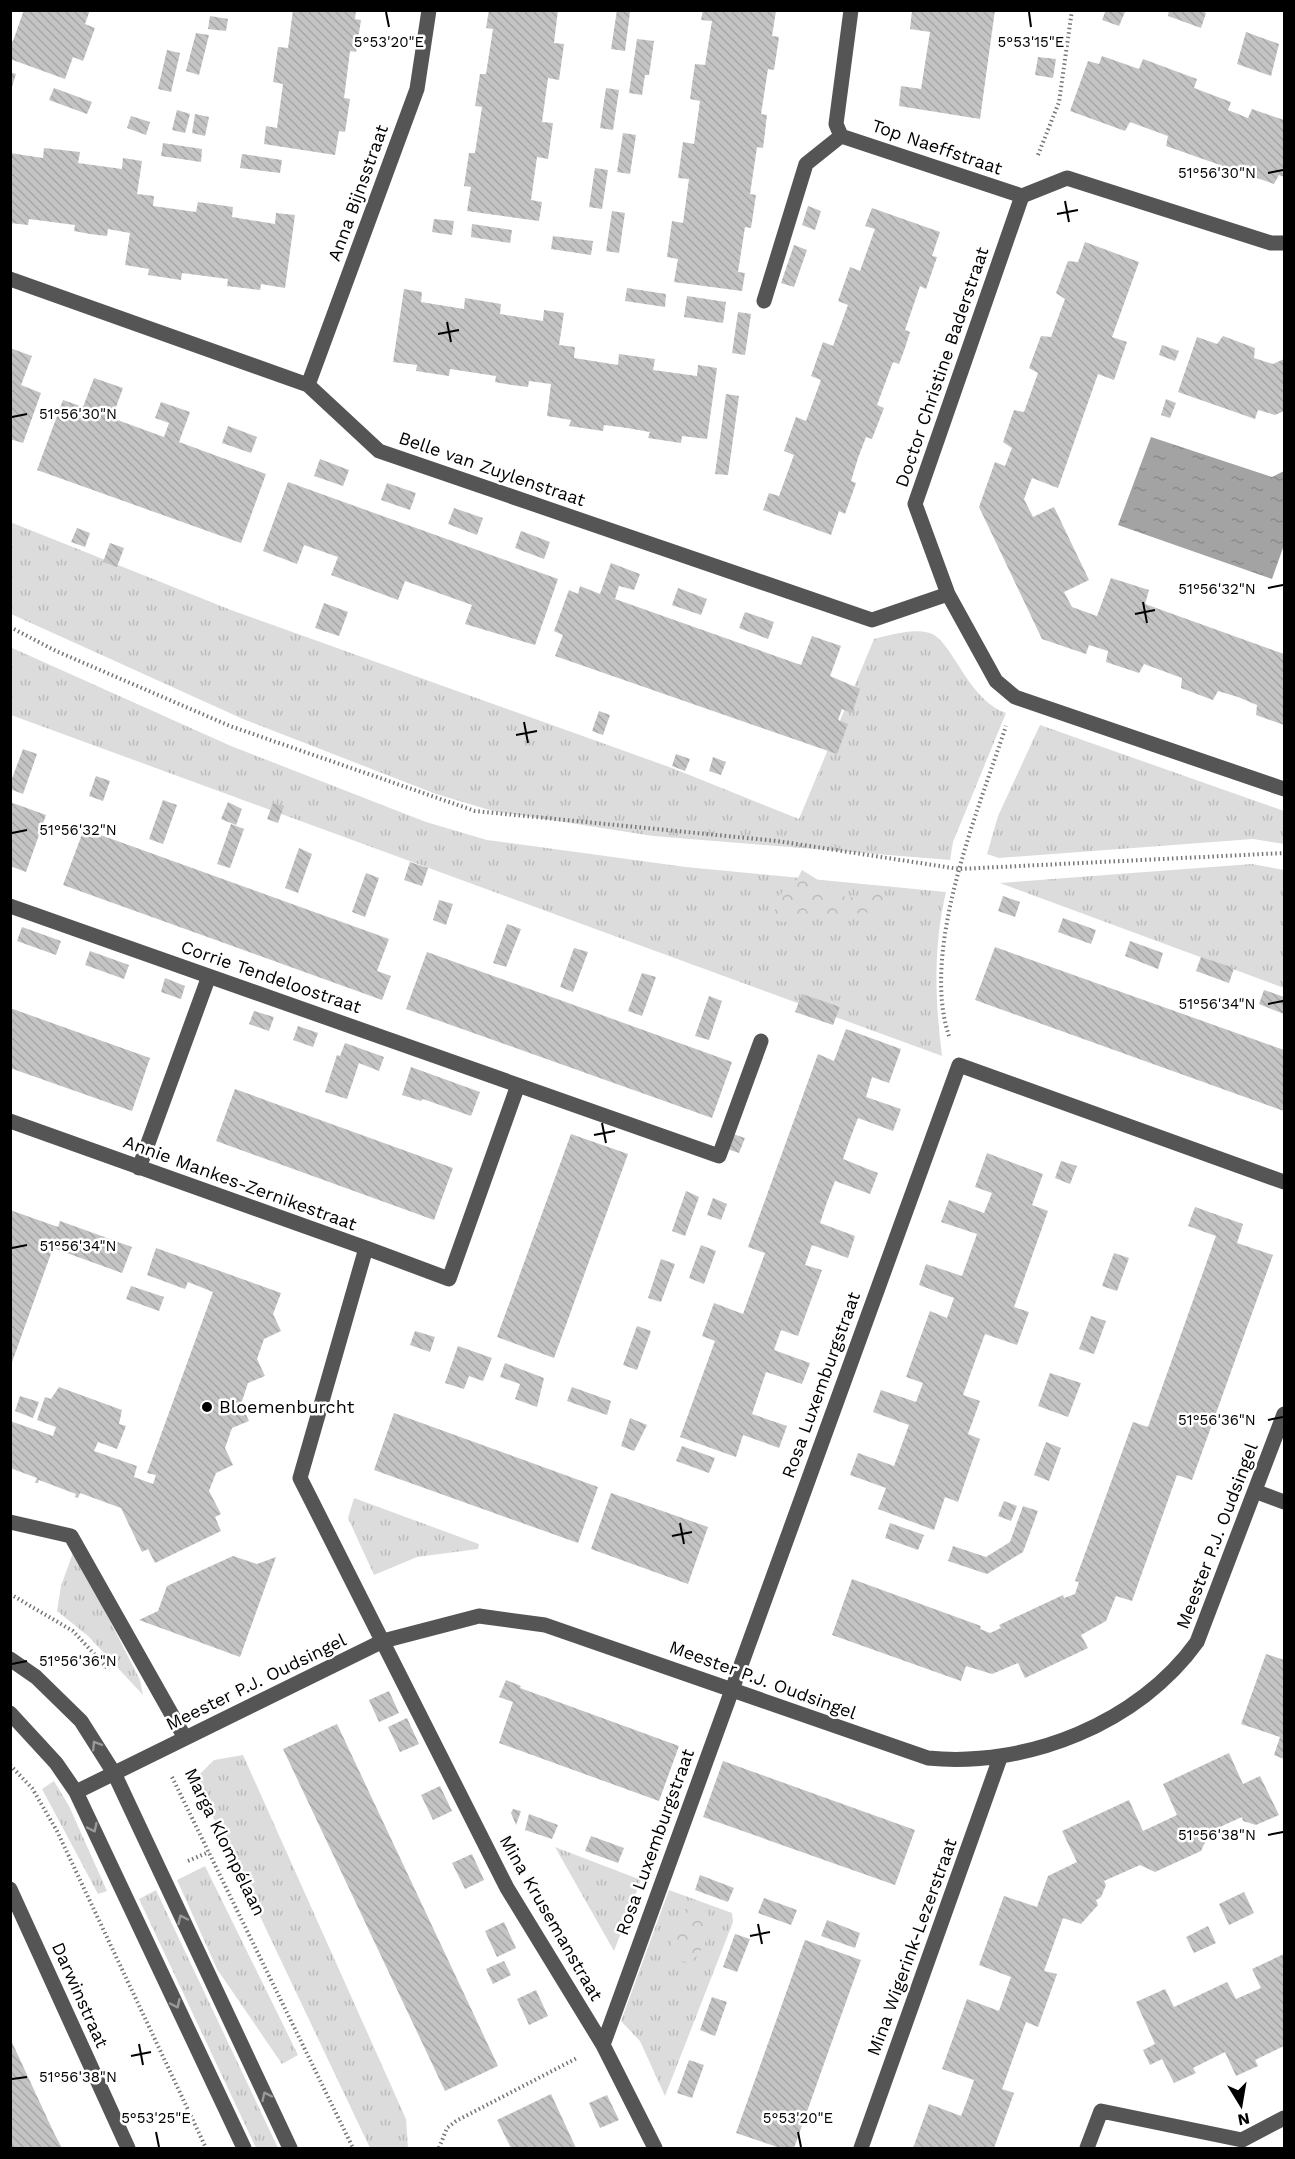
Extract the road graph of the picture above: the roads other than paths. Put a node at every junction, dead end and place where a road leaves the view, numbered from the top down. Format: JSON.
{"nodes":[{"id":1,"x":429,"y":10,"type":"edge"},
{"id":2,"x":851,"y":10,"type":"edge"},
{"id":3,"x":841,"y":136,"type":"junction"},
{"id":4,"x":1022,"y":196,"type":"junction"},
{"id":5,"x":1284,"y":243,"type":"edge"},
{"id":6,"x":10,"y":279,"type":"edge"},
{"id":7,"x":764,"y":301,"type":"dead end"},
{"id":8,"x":308,"y":385,"type":"junction"},
{"id":9,"x":948,"y":594,"type":"junction"},
{"id":10,"x":1284,"y":789,"type":"edge"},
{"id":11,"x":10,"y":906,"type":"edge"},
{"id":12,"x":209,"y":976,"type":"junction"},
{"id":13,"x":761,"y":1041,"type":"dead end"},
{"id":14,"x":519,"y":1085,"type":"junction"},
{"id":15,"x":10,"y":1121,"type":"edge"},
{"id":16,"x":139,"y":1168,"type":"junction"},
{"id":17,"x":1284,"y":1182,"type":"edge"},
{"id":18,"x":366,"y":1248,"type":"junction"},
{"id":19,"x":1284,"y":1414,"type":"edge"},
{"id":20,"x":1257,"y":1492,"type":"junction"},
{"id":21,"x":1284,"y":1502,"type":"edge"},
{"id":22,"x":10,"y":1522,"type":"edge"},
{"id":23,"x":383,"y":1641,"type":"junction"},
{"id":24,"x":10,"y":1659,"type":"edge"},
{"id":25,"x":731,"y":1688,"type":"junction"},
{"id":26,"x":10,"y":1713,"type":"edge"},
{"id":27,"x":185,"y":1738,"type":"junction"},
{"id":28,"x":1000,"y":1758,"type":"junction"},
{"id":29,"x":114,"y":1773,"type":"junction"},
{"id":30,"x":76,"y":1792,"type":"junction"},
{"id":31,"x":10,"y":1889,"type":"edge"},
{"id":32,"x":603,"y":2045,"type":"junction"},
{"id":33,"x":1284,"y":2118,"type":"edge"},
{"id":34,"x":128,"y":2148,"type":"edge"},
{"id":35,"x":244,"y":2148,"type":"edge"},
{"id":36,"x":290,"y":2148,"type":"edge"},
{"id":37,"x":655,"y":2148,"type":"edge"},
{"id":38,"x":861,"y":2148,"type":"edge"},
{"id":39,"x":1087,"y":2148,"type":"edge"}],
"edges":[{"from":1,"to":8,"type":"street","name":"Anna Bijnsstraat"},
{"from":2,"to":3,"type":"street"},
{"from":3,"to":4,"type":"street","name":"Top Naeffstraat"},
{"from":3,"to":7,"type":"street"},
{"from":4,"to":5,"type":"street"},
{"from":4,"to":9,"type":"street","name":"Doctor Christine Baderstraat"},
{"from":6,"to":8,"type":"street","name":"Belle van Zuylenstraat"},
{"from":8,"to":9,"type":"street","name":"Belle van Zuylenstraat"},
{"from":9,"to":10,"type":"street","name":"Doctor Christine Baderstraat"},
{"from":11,"to":12,"type":"street","name":"Corrie Tendeloostraat"},
{"from":12,"to":14,"type":"street","name":"Corrie Tendeloostraat"},
{"from":12,"to":16,"type":"street"},
{"from":13,"to":14,"type":"street","name":"Corrie Tendeloostraat"},
{"from":14,"to":18,"type":"street"},
{"from":15,"to":16,"type":"street","name":"Annie Mankes-Zernikestraat"},
{"from":16,"to":18,"type":"street","name":"Annie Mankes-Zernikestraat"},
{"from":17,"to":25,"type":"street","name":"Rosa Luxemburgstraat"},
{"from":18,"to":23,"type":"street","name":"Annie Mankes-Zernikestraat"},
{"from":19,"to":20,"type":"street","name":"Meester P.J. Oudsingel"},
{"from":20,"to":21,"type":"street"},
{"from":20,"to":28,"type":"street","name":"Meester P.J. Oudsingel"},
{"from":22,"to":27,"type":"street"},
{"from":23,"to":25,"type":"street","name":"Meester P.J. Oudsingel"},
{"from":23,"to":27,"type":"street","name":"Meester P.J. Oudsingel"},
{"from":23,"to":32,"type":"street","name":"Mina Krusemanstraat"},
{"from":29,"to":24,"type":"street","one_way":true},
{"from":25,"to":28,"type":"street","name":"Meester P.J. Oudsingel"},
{"from":25,"to":32,"type":"street","name":"Rosa Luxemburgstraat"},
{"from":26,"to":30,"type":"street"},
{"from":27,"to":29,"type":"street","name":"Meester P.J. Oudsingel"},
{"from":28,"to":38,"type":"street","name":"Mina Wigerink-Lezerstraat"},
{"from":29,"to":30,"type":"street","name":"Meester P.J. Oudsingel"},
{"from":36,"to":29,"type":"street","one_way":true},
{"from":30,"to":35,"type":"street","one_way":true},
{"from":31,"to":34,"type":"street","name":"Darwinstraat"},
{"from":32,"to":37,"type":"street","name":"Mina Krusemanstraat"},
{"from":33,"to":39,"type":"street"}]}
